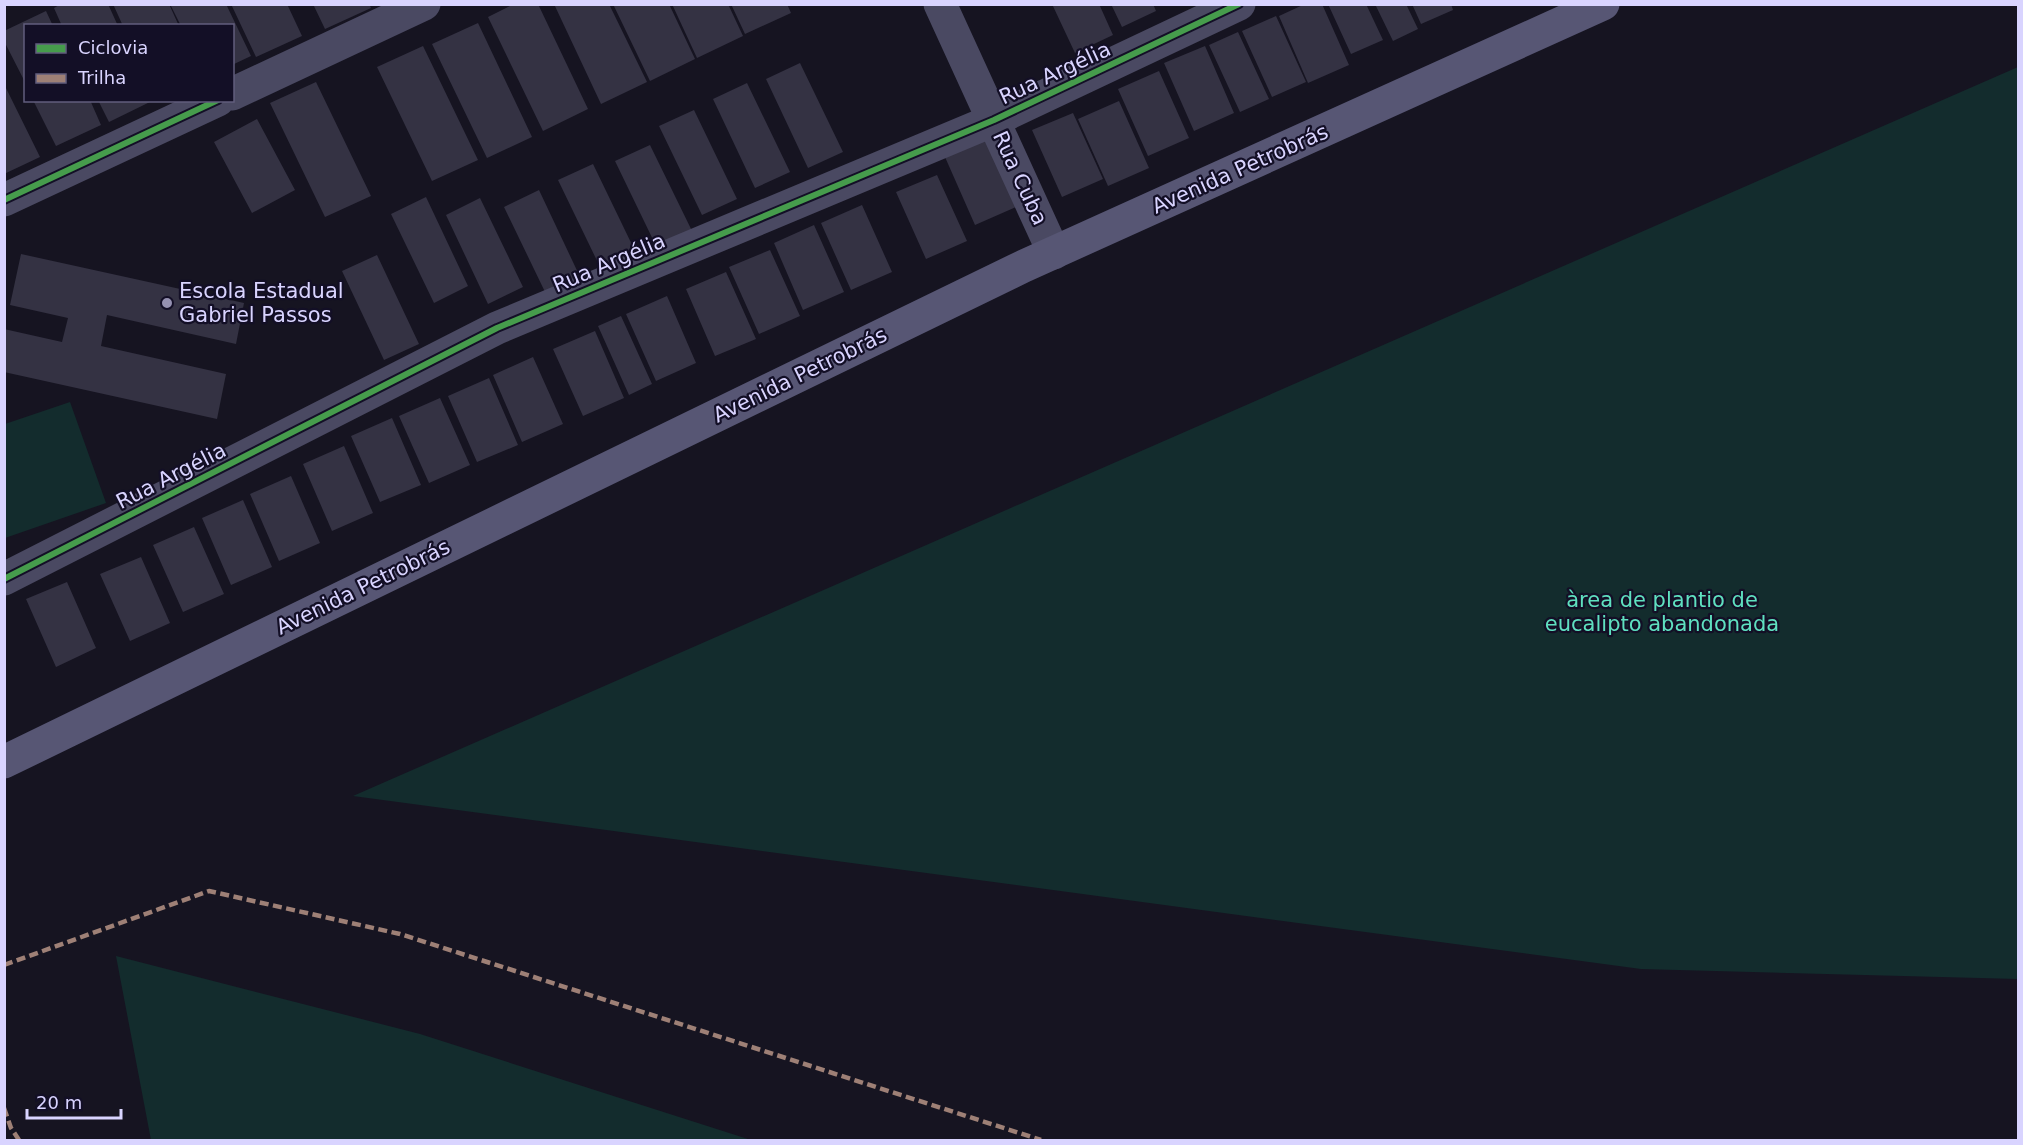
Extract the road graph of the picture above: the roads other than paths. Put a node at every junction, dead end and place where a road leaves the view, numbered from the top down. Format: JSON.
{"nodes":[{"id":1,"x":424,"y":4,"type":"edge"},
{"id":2,"x":940,"y":4,"type":"edge"},
{"id":3,"x":1239,"y":4,"type":"edge"},
{"id":4,"x":1603,"y":4,"type":"edge"},
{"id":5,"x":234,"y":93,"type":"edge"},
{"id":6,"x":214,"y":102,"type":"edge"},
{"id":7,"x":994,"y":120,"type":"junction"},
{"id":8,"x":4,"y":200,"type":"edge"},
{"id":9,"x":1054,"y":253,"type":"junction"},
{"id":10,"x":4,"y":579,"type":"edge"},
{"id":11,"x":4,"y":762,"type":"edge"}],
"edges":[{"from":1,"to":5,"type":"street"},
{"from":2,"to":7,"type":"street","name":"Rua Cuba"},
{"from":3,"to":7,"type":"street","name":"Rua Argélia"},
{"from":4,"to":9,"type":"main road","name":"Avenida Petrobrás"},
{"from":6,"to":8,"type":"street"},
{"from":7,"to":9,"type":"street","name":"Rua Cuba"},
{"from":7,"to":10,"type":"street","name":"Rua Argélia"},
{"from":9,"to":11,"type":"main road","name":"Avenida Petrobrás"}]}
